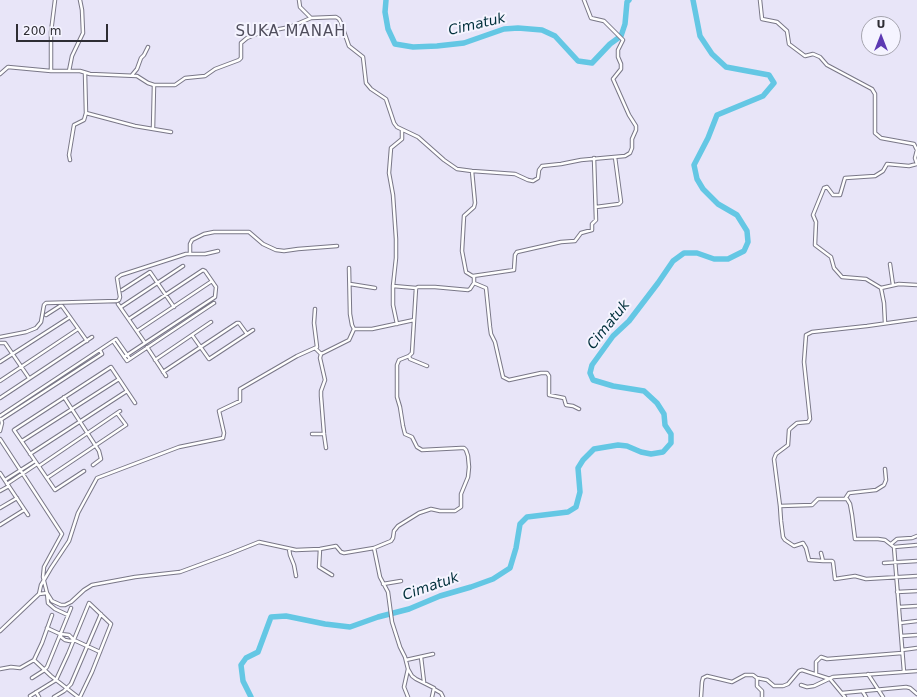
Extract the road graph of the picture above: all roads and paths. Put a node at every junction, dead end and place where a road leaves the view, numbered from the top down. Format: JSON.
{"nodes":[{"id":1,"x":55,"y":0,"type":"edge"},
{"id":2,"x":80,"y":0,"type":"edge"},
{"id":3,"x":298,"y":0,"type":"edge"},
{"id":4,"x":584,"y":0,"type":"edge"},
{"id":5,"x":760,"y":0,"type":"edge"},
{"id":6,"x":311,"y":18,"type":"junction"},
{"id":7,"x":148,"y":48,"type":"dead end"},
{"id":8,"x":51,"y":71,"type":"junction"},
{"id":9,"x":69,"y":71,"type":"junction"},
{"id":10,"x":85,"y":73,"type":"junction"},
{"id":11,"x":0,"y":74,"type":"edge"},
{"id":12,"x":132,"y":75,"type":"junction"},
{"id":13,"x":154,"y":85,"type":"junction"},
{"id":14,"x":86,"y":113,"type":"junction"},
{"id":15,"x":152,"y":129,"type":"junction"},
{"id":16,"x":402,"y":129,"type":"junction"},
{"id":17,"x":171,"y":132,"type":"dead end"},
{"id":18,"x":615,"y":157,"type":"junction"},
{"id":19,"x":594,"y":158,"type":"junction"},
{"id":20,"x":70,"y":160,"type":"dead end"},
{"id":21,"x":472,"y":171,"type":"junction"},
{"id":22,"x":596,"y":207,"type":"junction"},
{"id":23,"x":337,"y":246,"type":"dead end"},
{"id":24,"x":218,"y":251,"type":"dead end"},
{"id":25,"x":190,"y":253,"type":"junction"},
{"id":26,"x":890,"y":264,"type":"dead end"},
{"id":27,"x":183,"y":266,"type":"dead end"},
{"id":28,"x":349,"y":268,"type":"dead end"},
{"id":29,"x":473,"y":276,"type":"junction"},
{"id":30,"x":212,"y":281,"type":"junction"},
{"id":31,"x":474,"y":283,"type":"junction"},
{"id":32,"x":158,"y":284,"type":"junction"},
{"id":33,"x":350,"y":284,"type":"junction"},
{"id":34,"x":893,"y":285,"type":"junction"},
{"id":35,"x":917,"y":285,"type":"edge"},
{"id":36,"x":393,"y":286,"type":"junction"},
{"id":37,"x":375,"y":288,"type":"dead end"},
{"id":38,"x":416,"y":288,"type":"junction"},
{"id":39,"x":881,"y":288,"type":"junction"},
{"id":40,"x":122,"y":290,"type":"dead end"},
{"id":41,"x":166,"y":295,"type":"junction"},
{"id":42,"x":214,"y":303,"type":"dead end"},
{"id":43,"x":118,"y":304,"type":"dead end"},
{"id":44,"x":174,"y":307,"type":"junction"},
{"id":45,"x":121,"y":308,"type":"junction"},
{"id":46,"x":315,"y":309,"type":"dead end"},
{"id":47,"x":46,"y":316,"type":"dead end"},
{"id":48,"x":70,"y":316,"type":"junction"},
{"id":49,"x":183,"y":318,"type":"junction"},
{"id":50,"x":917,"y":318,"type":"edge"},
{"id":51,"x":129,"y":319,"type":"junction"},
{"id":52,"x":414,"y":320,"type":"junction"},
{"id":53,"x":186,"y":322,"type":"junction"},
{"id":54,"x":211,"y":322,"type":"dead end"},
{"id":55,"x":397,"y":324,"type":"junction"},
{"id":56,"x":885,"y":324,"type":"junction"},
{"id":57,"x":78,"y":329,"type":"junction"},
{"id":58,"x":354,"y":329,"type":"junction"},
{"id":59,"x":253,"y":330,"type":"dead end"},
{"id":60,"x":137,"y":331,"type":"junction"},
{"id":61,"x":247,"y":334,"type":"junction"},
{"id":62,"x":192,"y":335,"type":"junction"},
{"id":63,"x":0,"y":337,"type":"edge"},
{"id":64,"x":92,"y":337,"type":"dead end"},
{"id":65,"x":87,"y":341,"type":"junction"},
{"id":66,"x":113,"y":341,"type":"junction"},
{"id":67,"x":0,"y":343,"type":"edge"},
{"id":68,"x":145,"y":343,"type":"junction"},
{"id":69,"x":147,"y":347,"type":"junction"},
{"id":70,"x":200,"y":348,"type":"junction"},
{"id":71,"x":316,"y":348,"type":"junction"},
{"id":72,"x":13,"y":354,"type":"junction"},
{"id":73,"x":322,"y":354,"type":"junction"},
{"id":74,"x":127,"y":355,"type":"junction"},
{"id":75,"x":409,"y":356,"type":"junction"},
{"id":76,"x":124,"y":357,"type":"junction"},
{"id":77,"x":130,"y":359,"type":"junction"},
{"id":78,"x":155,"y":360,"type":"junction"},
{"id":79,"x":0,"y":362,"type":"edge"},
{"id":80,"x":426,"y":366,"type":"dead end"},
{"id":81,"x":22,"y":367,"type":"junction"},
{"id":82,"x":163,"y":372,"type":"junction"},
{"id":83,"x":166,"y":376,"type":"dead end"},
{"id":84,"x":29,"y":378,"type":"junction"},
{"id":85,"x":119,"y":379,"type":"junction"},
{"id":86,"x":0,"y":381,"type":"edge"},
{"id":87,"x":127,"y":391,"type":"junction"},
{"id":88,"x":64,"y":397,"type":"junction"},
{"id":89,"x":0,"y":398,"type":"edge"},
{"id":90,"x":135,"y":403,"type":"dead end"},
{"id":91,"x":72,"y":409,"type":"junction"},
{"id":92,"x":578,"y":409,"type":"dead end"},
{"id":93,"x":1,"y":417,"type":"edge"},
{"id":94,"x":80,"y":421,"type":"junction"},
{"id":95,"x":0,"y":431,"type":"edge"},
{"id":96,"x":88,"y":433,"type":"junction"},
{"id":97,"x":312,"y":434,"type":"dead end"},
{"id":98,"x":324,"y":434,"type":"junction"},
{"id":99,"x":0,"y":439,"type":"edge"},
{"id":100,"x":22,"y":442,"type":"junction"},
{"id":101,"x":96,"y":445,"type":"junction"},
{"id":102,"x":326,"y":448,"type":"dead end"},
{"id":103,"x":30,"y":454,"type":"junction"},
{"id":104,"x":35,"y":461,"type":"junction"},
{"id":105,"x":38,"y":465,"type":"junction"},
{"id":106,"x":93,"y":465,"type":"dead end"},
{"id":107,"x":885,"y":469,"type":"dead end"},
{"id":108,"x":21,"y":470,"type":"junction"},
{"id":109,"x":84,"y":470,"type":"dead end"},
{"id":110,"x":0,"y":474,"type":"edge"},
{"id":111,"x":23,"y":474,"type":"junction"},
{"id":112,"x":47,"y":478,"type":"junction"},
{"id":113,"x":5,"y":480,"type":"junction"},
{"id":114,"x":8,"y":485,"type":"junction"},
{"id":115,"x":0,"y":491,"type":"edge"},
{"id":116,"x":16,"y":498,"type":"junction"},
{"id":117,"x":845,"y":499,"type":"junction"},
{"id":118,"x":780,"y":506,"type":"junction"},
{"id":119,"x":0,"y":508,"type":"edge"},
{"id":120,"x":24,"y":510,"type":"junction"},
{"id":121,"x":28,"y":515,"type":"dead end"},
{"id":122,"x":0,"y":525,"type":"edge"},
{"id":123,"x":917,"y":536,"type":"edge"},
{"id":124,"x":891,"y":544,"type":"junction"},
{"id":125,"x":917,"y":546,"type":"edge"},
{"id":126,"x":894,"y":547,"type":"junction"},
{"id":127,"x":374,"y":548,"type":"junction"},
{"id":128,"x":289,"y":549,"type":"junction"},
{"id":129,"x":320,"y":549,"type":"junction"},
{"id":130,"x":821,"y":553,"type":"dead end"},
{"id":131,"x":823,"y":561,"type":"junction"},
{"id":132,"x":917,"y":561,"type":"edge"},
{"id":133,"x":895,"y":562,"type":"junction"},
{"id":134,"x":884,"y":563,"type":"dead end"},
{"id":135,"x":332,"y":575,"type":"dead end"},
{"id":136,"x":296,"y":576,"type":"dead end"},
{"id":137,"x":917,"y":576,"type":"edge"},
{"id":138,"x":896,"y":577,"type":"junction"},
{"id":139,"x":401,"y":581,"type":"dead end"},
{"id":140,"x":43,"y":582,"type":"junction"},
{"id":141,"x":383,"y":584,"type":"junction"},
{"id":142,"x":917,"y":591,"type":"edge"},
{"id":143,"x":47,"y":592,"type":"junction"},
{"id":144,"x":898,"y":592,"type":"junction"},
{"id":145,"x":38,"y":594,"type":"junction"},
{"id":146,"x":917,"y":606,"type":"edge"},
{"id":147,"x":899,"y":607,"type":"junction"},
{"id":148,"x":71,"y":608,"type":"dead end"},
{"id":149,"x":101,"y":614,"type":"junction"},
{"id":150,"x":52,"y":615,"type":"dead end"},
{"id":151,"x":68,"y":615,"type":"junction"},
{"id":152,"x":917,"y":621,"type":"edge"},
{"id":153,"x":900,"y":623,"type":"junction"},
{"id":154,"x":47,"y":628,"type":"junction"},
{"id":155,"x":0,"y":631,"type":"edge"},
{"id":156,"x":60,"y":634,"type":"junction"},
{"id":157,"x":901,"y":636,"type":"junction"},
{"id":158,"x":917,"y":636,"type":"edge"},
{"id":159,"x":74,"y":640,"type":"junction"},
{"id":160,"x":87,"y":646,"type":"junction"},
{"id":161,"x":917,"y":648,"type":"edge"},
{"id":162,"x":100,"y":652,"type":"junction"},
{"id":163,"x":902,"y":652,"type":"junction"},
{"id":164,"x":433,"y":654,"type":"dead end"},
{"id":165,"x":421,"y":657,"type":"junction"},
{"id":166,"x":34,"y":660,"type":"junction"},
{"id":167,"x":406,"y":660,"type":"junction"},
{"id":168,"x":0,"y":669,"type":"edge"},
{"id":169,"x":408,"y":669,"type":"junction"},
{"id":170,"x":44,"y":670,"type":"junction"},
{"id":171,"x":917,"y":671,"type":"edge"},
{"id":172,"x":904,"y":672,"type":"junction"},
{"id":173,"x":816,"y":674,"type":"junction"},
{"id":174,"x":868,"y":674,"type":"junction"},
{"id":175,"x":32,"y":678,"type":"dead end"},
{"id":176,"x":757,"y":678,"type":"junction"},
{"id":177,"x":830,"y":679,"type":"junction"},
{"id":178,"x":56,"y":680,"type":"junction"},
{"id":179,"x":424,"y":682,"type":"junction"},
{"id":180,"x":801,"y":685,"type":"dead end"},
{"id":181,"x":67,"y":689,"type":"junction"},
{"id":182,"x":434,"y":689,"type":"junction"},
{"id":183,"x":878,"y":690,"type":"junction"},
{"id":184,"x":862,"y":691,"type":"junction"},
{"id":185,"x":36,"y":692,"type":"junction"},
{"id":186,"x":842,"y":693,"type":"junction"},
{"id":187,"x":917,"y":694,"type":"edge"},
{"id":188,"x":30,"y":696,"type":"dead end"},
{"id":189,"x":39,"y":697,"type":"edge"},
{"id":190,"x":54,"y":697,"type":"edge"},
{"id":191,"x":79,"y":697,"type":"edge"},
{"id":192,"x":408,"y":697,"type":"edge"},
{"id":193,"x":432,"y":697,"type":"edge"},
{"id":194,"x":444,"y":697,"type":"edge"},
{"id":195,"x":701,"y":697,"type":"edge"},
{"id":196,"x":762,"y":697,"type":"edge"},
{"id":197,"x":845,"y":697,"type":"edge"},
{"id":198,"x":866,"y":697,"type":"edge"},
{"id":199,"x":883,"y":697,"type":"edge"}],
"edges":[{"from":1,"to":8,"type":"street"},
{"from":2,"to":9,"type":"street"},
{"from":3,"to":6,"type":"street"},
{"from":4,"to":18,"type":"street"},
{"from":5,"to":39,"type":"street"},
{"from":6,"to":13,"type":"street"},
{"from":6,"to":16,"type":"street"},
{"from":7,"to":12,"type":"street"},
{"from":8,"to":9,"type":"street"},
{"from":8,"to":11,"type":"street"},
{"from":9,"to":10,"type":"street"},
{"from":10,"to":12,"type":"street"},
{"from":10,"to":14,"type":"street"},
{"from":12,"to":13,"type":"street"},
{"from":13,"to":15,"type":"street"},
{"from":14,"to":15,"type":"street"},
{"from":14,"to":20,"type":"street"},
{"from":15,"to":17,"type":"street"},
{"from":16,"to":21,"type":"street"},
{"from":16,"to":36,"type":"street"},
{"from":18,"to":19,"type":"street"},
{"from":18,"to":22,"type":"street"},
{"from":19,"to":21,"type":"street"},
{"from":19,"to":22,"type":"street"},
{"from":21,"to":29,"type":"street"},
{"from":22,"to":29,"type":"street"},
{"from":23,"to":25,"type":"street"},
{"from":24,"to":25,"type":"street"},
{"from":25,"to":63,"type":"street"},
{"from":26,"to":34,"type":"street"},
{"from":27,"to":32,"type":"street"},
{"from":28,"to":33,"type":"street"},
{"from":29,"to":31,"type":"street"},
{"from":30,"to":41,"type":"street"},
{"from":30,"to":44,"type":"street"},
{"from":30,"to":49,"type":"street"},
{"from":31,"to":38,"type":"street"},
{"from":31,"to":92,"type":"street"},
{"from":32,"to":40,"type":"street"},
{"from":32,"to":41,"type":"street"},
{"from":32,"to":45,"type":"street"},
{"from":33,"to":37,"type":"street"},
{"from":33,"to":58,"type":"street"},
{"from":34,"to":35,"type":"street"},
{"from":34,"to":39,"type":"street"},
{"from":36,"to":38,"type":"street"},
{"from":36,"to":55,"type":"street"},
{"from":38,"to":52,"type":"street"},
{"from":39,"to":56,"type":"street"},
{"from":41,"to":44,"type":"street"},
{"from":41,"to":51,"type":"street"},
{"from":42,"to":53,"type":"street"},
{"from":43,"to":45,"type":"street"},
{"from":44,"to":60,"type":"street"},
{"from":45,"to":51,"type":"street"},
{"from":46,"to":71,"type":"street"},
{"from":47,"to":48,"type":"street"},
{"from":48,"to":57,"type":"street"},
{"from":48,"to":72,"type":"street"},
{"from":49,"to":53,"type":"street"},
{"from":49,"to":68,"type":"street"},
{"from":50,"to":56,"type":"street"},
{"from":51,"to":60,"type":"street"},
{"from":52,"to":55,"type":"street"},
{"from":52,"to":75,"type":"street"},
{"from":53,"to":69,"type":"street"},
{"from":54,"to":62,"type":"street"},
{"from":55,"to":58,"type":"street"},
{"from":56,"to":118,"type":"street"},
{"from":57,"to":65,"type":"street"},
{"from":57,"to":81,"type":"street"},
{"from":58,"to":73,"type":"street"},
{"from":59,"to":61,"type":"street"},
{"from":60,"to":68,"type":"street"},
{"from":61,"to":70,"type":"street"},
{"from":61,"to":70,"type":"street"},
{"from":62,"to":70,"type":"street"},
{"from":62,"to":78,"type":"street"},
{"from":64,"to":65,"type":"street"},
{"from":65,"to":84,"type":"street"},
{"from":66,"to":74,"type":"street"},
{"from":66,"to":76,"type":"street"},
{"from":66,"to":93,"type":"street"},
{"from":67,"to":72,"type":"street"},
{"from":68,"to":74,"type":"street"},
{"from":69,"to":77,"type":"street"},
{"from":69,"to":78,"type":"street"},
{"from":70,"to":82,"type":"street"},
{"from":71,"to":73,"type":"street"},
{"from":71,"to":140,"type":"street"},
{"from":72,"to":79,"type":"street"},
{"from":72,"to":81,"type":"street"},
{"from":73,"to":98,"type":"street"},
{"from":74,"to":76,"type":"street"},
{"from":74,"to":77,"type":"street"},
{"from":75,"to":80,"type":"street"},
{"from":75,"to":127,"type":"street"},
{"from":76,"to":77,"type":"street"},
{"from":78,"to":82,"type":"street"},
{"from":81,"to":84,"type":"street"},
{"from":81,"to":86,"type":"street"},
{"from":82,"to":83,"type":"street"},
{"from":84,"to":89,"type":"street"},
{"from":85,"to":87,"type":"street"},
{"from":85,"to":88,"type":"street"},
{"from":85,"to":91,"type":"street"},
{"from":87,"to":90,"type":"street"},
{"from":87,"to":94,"type":"street"},
{"from":88,"to":91,"type":"street"},
{"from":88,"to":100,"type":"street"},
{"from":91,"to":94,"type":"street"},
{"from":91,"to":100,"type":"street"},
{"from":93,"to":95,"type":"street"},
{"from":94,"to":96,"type":"street"},
{"from":94,"to":103,"type":"street"},
{"from":96,"to":101,"type":"street"},
{"from":96,"to":101,"type":"street"},
{"from":96,"to":105,"type":"street"},
{"from":97,"to":98,"type":"street"},
{"from":98,"to":102,"type":"street"},
{"from":99,"to":108,"type":"street"},
{"from":100,"to":103,"type":"street"},
{"from":101,"to":106,"type":"street"},
{"from":101,"to":112,"type":"street"},
{"from":103,"to":104,"type":"street"},
{"from":104,"to":105,"type":"street"},
{"from":104,"to":108,"type":"street"},
{"from":105,"to":111,"type":"street"},
{"from":105,"to":112,"type":"street"},
{"from":107,"to":117,"type":"street"},
{"from":108,"to":111,"type":"street"},
{"from":108,"to":113,"type":"street"},
{"from":109,"to":112,"type":"street"},
{"from":110,"to":113,"type":"street"},
{"from":111,"to":114,"type":"street"},
{"from":111,"to":140,"type":"street"},
{"from":113,"to":114,"type":"street"},
{"from":114,"to":115,"type":"street"},
{"from":114,"to":116,"type":"street"},
{"from":116,"to":119,"type":"street"},
{"from":116,"to":120,"type":"street"},
{"from":117,"to":118,"type":"street"},
{"from":117,"to":124,"type":"street"},
{"from":118,"to":131,"type":"street"},
{"from":120,"to":121,"type":"street"},
{"from":120,"to":122,"type":"street"},
{"from":123,"to":124,"type":"street"},
{"from":124,"to":126,"type":"street"},
{"from":125,"to":126,"type":"street"},
{"from":126,"to":133,"type":"street"},
{"from":127,"to":129,"type":"street"},
{"from":127,"to":141,"type":"street"},
{"from":128,"to":129,"type":"street"},
{"from":128,"to":136,"type":"street"},
{"from":128,"to":143,"type":"street"},
{"from":129,"to":135,"type":"street"},
{"from":130,"to":131,"type":"street"},
{"from":131,"to":138,"type":"street"},
{"from":132,"to":133,"type":"street"},
{"from":133,"to":134,"type":"street"},
{"from":133,"to":138,"type":"street"},
{"from":137,"to":138,"type":"street"},
{"from":138,"to":144,"type":"street"},
{"from":139,"to":141,"type":"street"},
{"from":140,"to":143,"type":"street"},
{"from":140,"to":145,"type":"street"},
{"from":141,"to":167,"type":"street"},
{"from":142,"to":144,"type":"street"},
{"from":143,"to":145,"type":"street"},
{"from":143,"to":151,"type":"street"},
{"from":144,"to":147,"type":"street"},
{"from":145,"to":155,"type":"street"},
{"from":146,"to":147,"type":"street"},
{"from":147,"to":153,"type":"street"},
{"from":148,"to":151,"type":"street"},
{"from":149,"to":159,"type":"street"},
{"from":149,"to":160,"type":"street"},
{"from":149,"to":162,"type":"street"},
{"from":150,"to":154,"type":"street"},
{"from":151,"to":156,"type":"street"},
{"from":152,"to":153,"type":"street"},
{"from":153,"to":157,"type":"street"},
{"from":154,"to":156,"type":"street"},
{"from":154,"to":166,"type":"street"},
{"from":156,"to":159,"type":"street"},
{"from":156,"to":159,"type":"street"},
{"from":156,"to":170,"type":"street"},
{"from":157,"to":158,"type":"street"},
{"from":157,"to":163,"type":"street"},
{"from":159,"to":160,"type":"street"},
{"from":159,"to":178,"type":"street"},
{"from":160,"to":162,"type":"street"},
{"from":160,"to":181,"type":"street"},
{"from":161,"to":163,"type":"street"},
{"from":162,"to":191,"type":"street"},
{"from":163,"to":172,"type":"street"},
{"from":163,"to":173,"type":"street"},
{"from":164,"to":165,"type":"street"},
{"from":165,"to":167,"type":"street"},
{"from":165,"to":179,"type":"street"},
{"from":166,"to":168,"type":"street"},
{"from":166,"to":170,"type":"street"},
{"from":167,"to":169,"type":"street"},
{"from":169,"to":179,"type":"street"},
{"from":169,"to":192,"type":"street"},
{"from":170,"to":175,"type":"street"},
{"from":170,"to":178,"type":"street"},
{"from":171,"to":172,"type":"street"},
{"from":172,"to":174,"type":"street"},
{"from":173,"to":176,"type":"street"},
{"from":173,"to":177,"type":"street"},
{"from":174,"to":177,"type":"street"},
{"from":174,"to":183,"type":"street"},
{"from":176,"to":195,"type":"street"},
{"from":176,"to":196,"type":"street"},
{"from":177,"to":180,"type":"street"},
{"from":177,"to":186,"type":"street"},
{"from":178,"to":181,"type":"street"},
{"from":178,"to":185,"type":"street"},
{"from":179,"to":182,"type":"street"},
{"from":181,"to":190,"type":"street"},
{"from":181,"to":191,"type":"street"},
{"from":182,"to":193,"type":"street"},
{"from":182,"to":194,"type":"street"},
{"from":183,"to":184,"type":"street"},
{"from":183,"to":187,"type":"street"},
{"from":183,"to":199,"type":"street"},
{"from":184,"to":186,"type":"street"},
{"from":184,"to":198,"type":"street"},
{"from":185,"to":188,"type":"street"},
{"from":185,"to":189,"type":"street"},
{"from":186,"to":197,"type":"street"}]}
